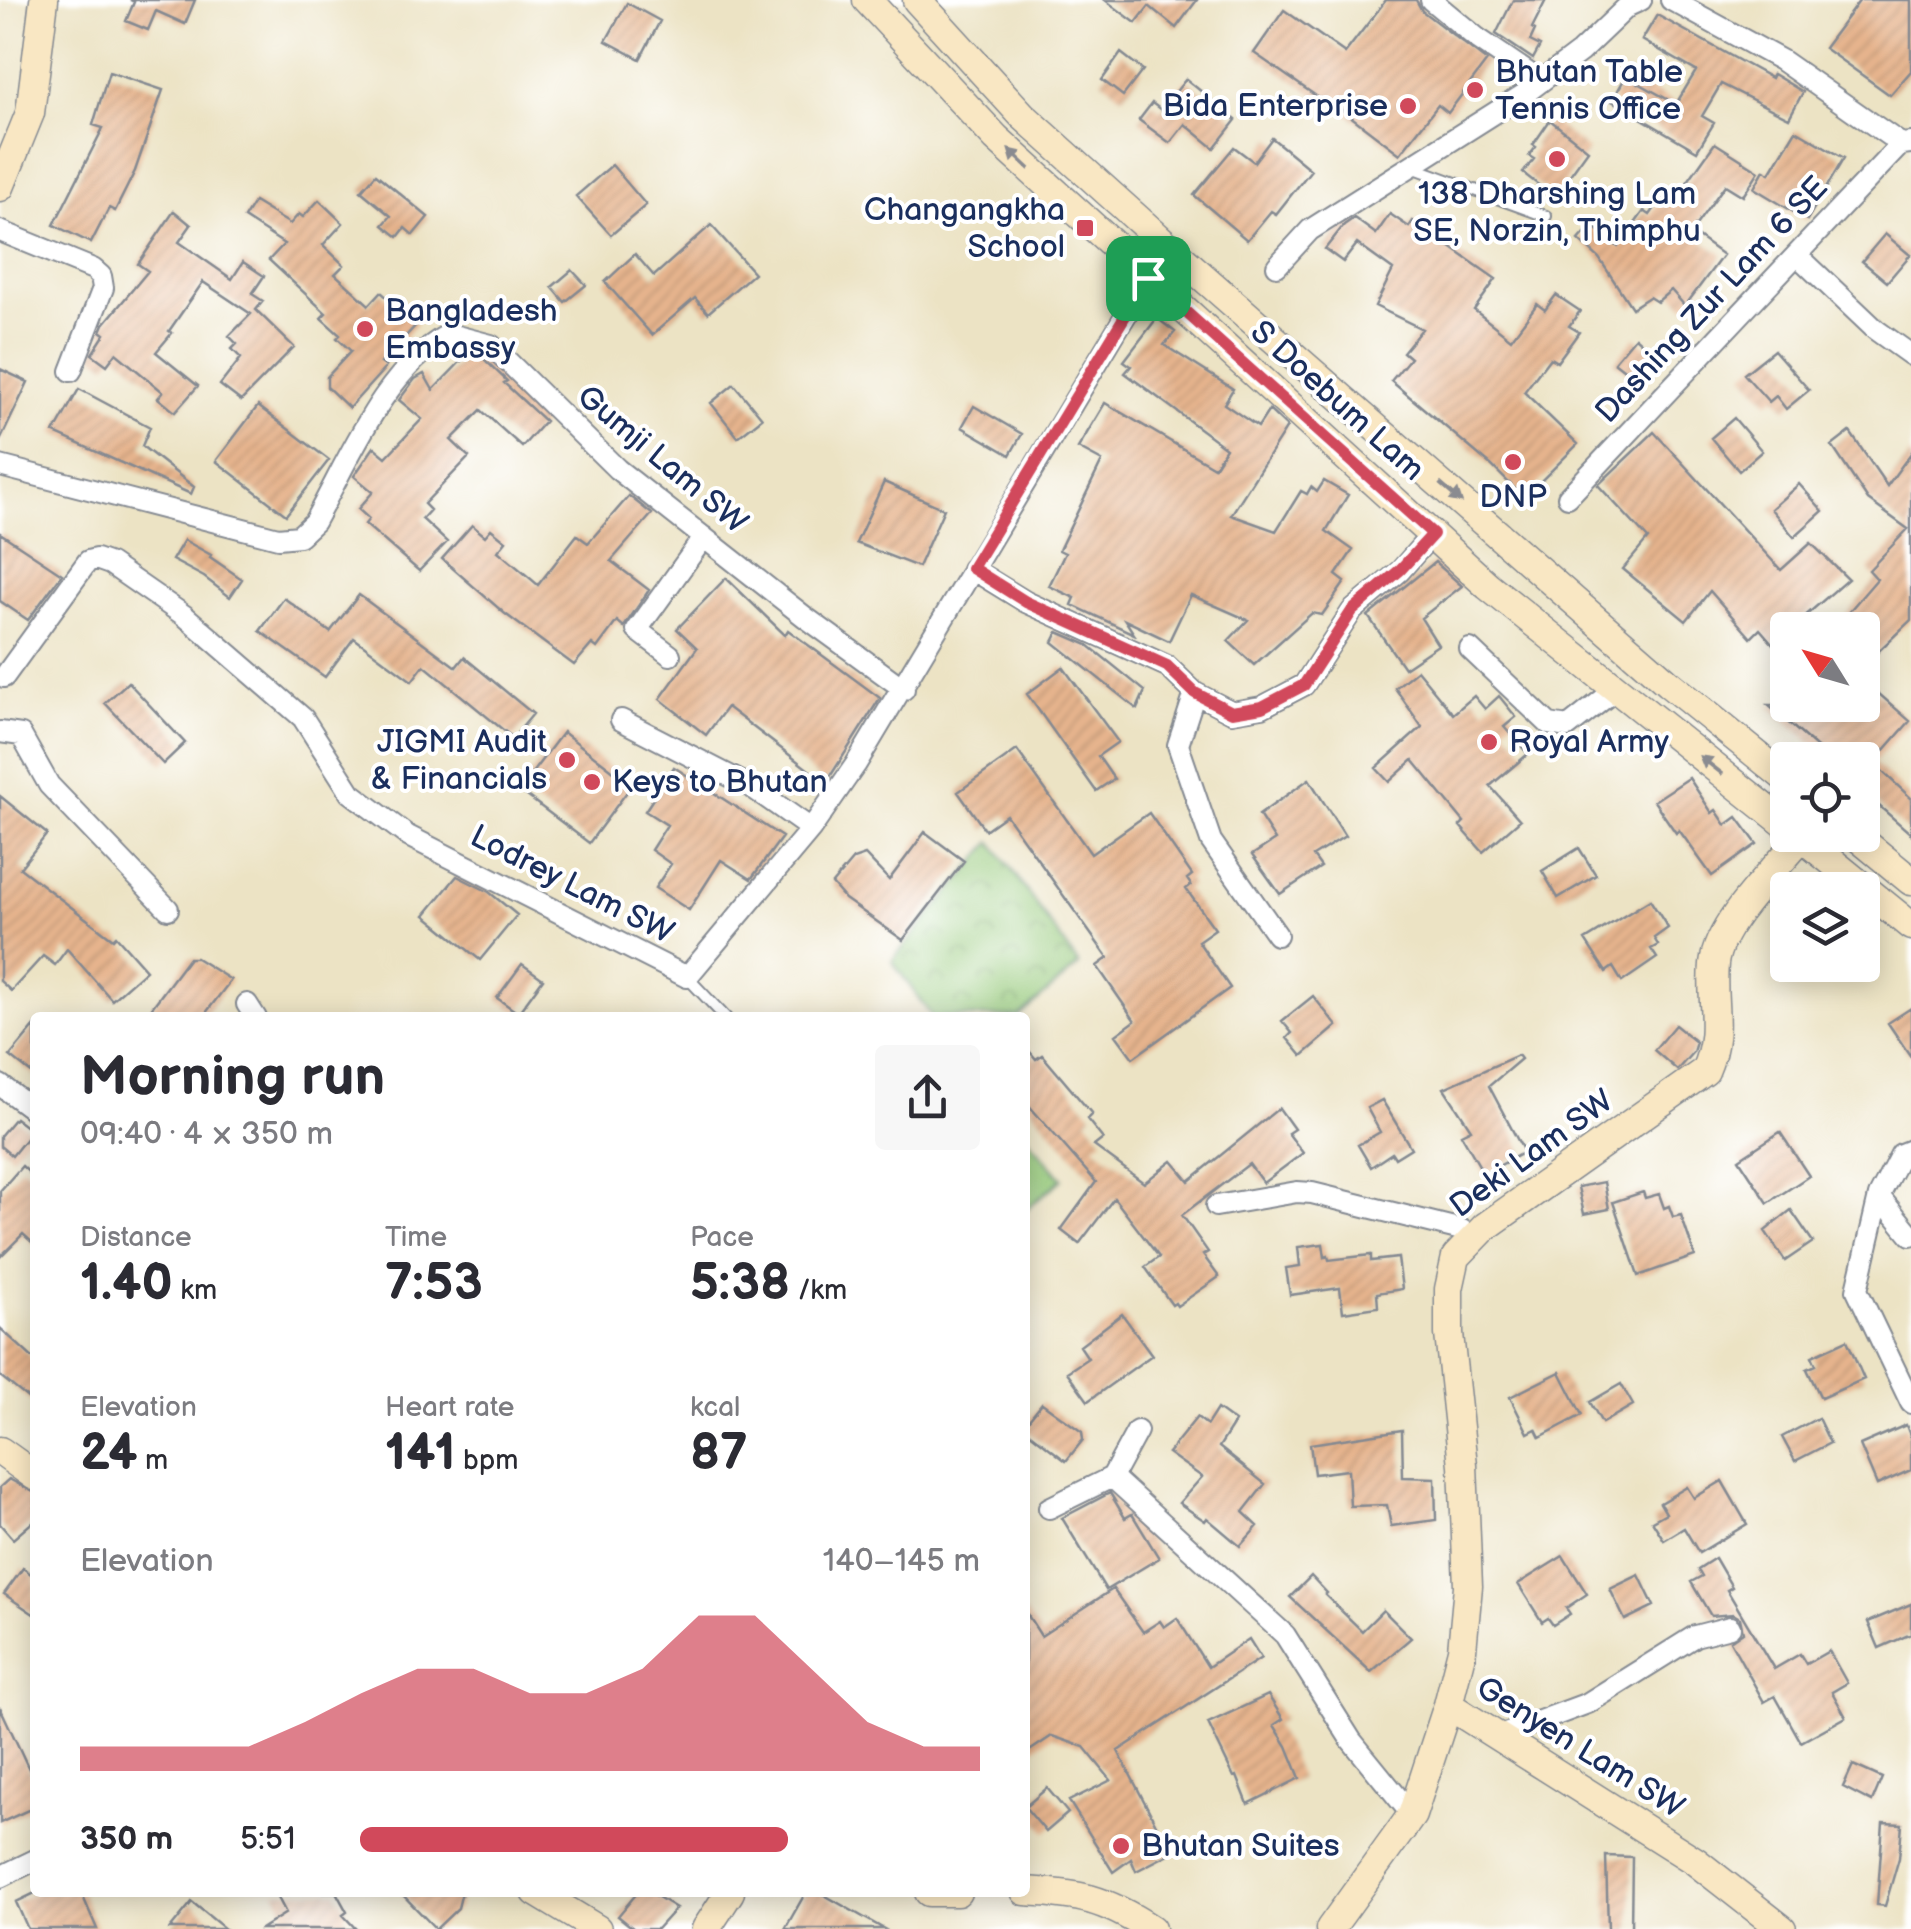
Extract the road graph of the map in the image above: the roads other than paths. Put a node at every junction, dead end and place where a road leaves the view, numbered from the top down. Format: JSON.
{"nodes":[{"id":1,"x":44,"y":0,"type":"edge"},
{"id":2,"x":867,"y":0,"type":"edge"},
{"id":3,"x":916,"y":0,"type":"edge"},
{"id":4,"x":1431,"y":0,"type":"edge"},
{"id":5,"x":1641,"y":0,"type":"edge"},
{"id":6,"x":1671,"y":0,"type":"edge"},
{"id":7,"x":1540,"y":80,"type":"junction"},
{"id":8,"x":1906,"y":143,"type":"edge"},
{"id":9,"x":1411,"y":167,"type":"junction"},
{"id":10,"x":0,"y":187,"type":"edge"},
{"id":11,"x":1546,"y":216,"type":"dead end"},
{"id":12,"x":0,"y":231,"type":"edge"},
{"id":13,"x":1798,"y":254,"type":"junction"},
{"id":14,"x":1277,"y":266,"type":"dead end"},
{"id":15,"x":1148,"y":278,"type":"junction"},
{"id":16,"x":1911,"y":355,"type":"edge"},
{"id":17,"x":71,"y":372,"type":"dead end"},
{"id":18,"x":0,"y":466,"type":"edge"},
{"id":19,"x":1568,"y":497,"type":"dead end"},
{"id":20,"x":1433,"y":534,"type":"junction"},
{"id":21,"x":704,"y":537,"type":"junction"},
{"id":22,"x":972,"y":568,"type":"junction"},
{"id":23,"x":1470,"y":648,"type":"dead end"},
{"id":24,"x":670,"y":655,"type":"dead end"},
{"id":25,"x":4,"y":677,"type":"dead end"},
{"id":26,"x":904,"y":690,"type":"junction"},
{"id":27,"x":1616,"y":690,"type":"junction"},
{"id":28,"x":1195,"y":693,"type":"junction"},
{"id":29,"x":622,"y":720,"type":"dead end"},
{"id":30,"x":10,"y":733,"type":"edge"},
{"id":31,"x":1770,"y":765,"type":"edge"},
{"id":32,"x":1770,"y":812,"type":"edge"},
{"id":33,"x":811,"y":829,"type":"junction"},
{"id":34,"x":1782,"y":852,"type":"edge"},
{"id":35,"x":1819,"y":852,"type":"edge"},
{"id":36,"x":1877,"y":852,"type":"edge"},
{"id":37,"x":1910,"y":878,"type":"edge"},
{"id":38,"x":168,"y":909,"type":"dead end"},
{"id":39,"x":1911,"y":926,"type":"edge"},
{"id":40,"x":1278,"y":934,"type":"dead end"},
{"id":41,"x":687,"y":976,"type":"junction"},
{"id":42,"x":720,"y":1012,"type":"edge"},
{"id":43,"x":0,"y":1086,"type":"edge"},
{"id":44,"x":30,"y":1107,"type":"edge"},
{"id":45,"x":1911,"y":1150,"type":"edge"},
{"id":46,"x":1878,"y":1196,"type":"junction"},
{"id":47,"x":1216,"y":1206,"type":"dead end"},
{"id":48,"x":1911,"y":1234,"type":"edge"},
{"id":49,"x":1472,"y":1238,"type":"junction"},
{"id":50,"x":1911,"y":1403,"type":"edge"},
{"id":51,"x":1137,"y":1430,"type":"dead end"},
{"id":52,"x":0,"y":1450,"type":"edge"},
{"id":53,"x":30,"y":1472,"type":"edge"},
{"id":54,"x":1112,"y":1477,"type":"junction"},
{"id":55,"x":1050,"y":1508,"type":"dead end"},
{"id":56,"x":1730,"y":1627,"type":"dead end"},
{"id":57,"x":1448,"y":1705,"type":"junction"},
{"id":58,"x":1497,"y":1737,"type":"junction"},
{"id":59,"x":1412,"y":1815,"type":"junction"},
{"id":60,"x":30,"y":1862,"type":"edge"},
{"id":61,"x":0,"y":1876,"type":"edge"},
{"id":62,"x":1030,"y":1890,"type":"edge"},
{"id":63,"x":544,"y":1897,"type":"edge"},
{"id":64,"x":727,"y":1897,"type":"edge"},
{"id":65,"x":597,"y":1929,"type":"edge"},
{"id":66,"x":706,"y":1929,"type":"edge"},
{"id":67,"x":1151,"y":1929,"type":"edge"},
{"id":68,"x":1330,"y":1929,"type":"edge"},
{"id":69,"x":1782,"y":1929,"type":"edge"}],
"edges":[{"from":1,"to":10,"type":"main road"},
{"from":15,"to":2,"type":"main road","name":"S Doebum Lam","one_way":true},
{"from":3,"to":31,"type":"main road","name":"S Doebum Lam","one_way":true},
{"from":4,"to":7,"type":"street"},
{"from":5,"to":7,"type":"street"},
{"from":6,"to":8,"type":"street"},
{"from":7,"to":9,"type":"street"},
{"from":8,"to":13,"type":"street","name":"Dashing Zur Lam 6 SE"},
{"from":9,"to":11,"type":"lane"},
{"from":9,"to":14,"type":"street"},
{"from":12,"to":17,"type":"street"},
{"from":13,"to":16,"type":"street"},
{"from":13,"to":19,"type":"street","name":"Dashing Zur Lam 6 SE"},
{"from":15,"to":20,"type":"main road","name":"S Doebum Lam"},
{"from":15,"to":22,"type":"street","name":"Lodrey Lam SW"},
{"from":18,"to":21,"type":"street","name":"Gumji Lam SW"},
{"from":20,"to":27,"type":"main road","name":"S Doebum Lam"},
{"from":20,"to":28,"type":"street"},
{"from":21,"to":24,"type":"street"},
{"from":21,"to":26,"type":"street","name":"Gumji Lam SW"},
{"from":22,"to":26,"type":"street","name":"Lodrey Lam SW"},
{"from":22,"to":28,"type":"street"},
{"from":23,"to":27,"type":"street"},
{"from":25,"to":41,"type":"street","name":"Lodrey Lam SW"},
{"from":26,"to":33,"type":"street","name":"Lodrey Lam SW"},
{"from":32,"to":27,"type":"main road","name":"S Doebum Lam","one_way":true},
{"from":28,"to":40,"type":"street"},
{"from":29,"to":33,"type":"street"},
{"from":30,"to":38,"type":"street"},
{"from":33,"to":41,"type":"street","name":"Lodrey Lam SW"},
{"from":34,"to":49,"type":"main road","name":"Deki Lam SW"},
{"from":35,"to":39,"type":"main road","name":"S Doebum Lam"},
{"from":36,"to":37,"type":"main road"},
{"from":41,"to":42,"type":"lane"},
{"from":43,"to":44,"type":"street"},
{"from":45,"to":46,"type":"street"},
{"from":46,"to":48,"type":"street"},
{"from":46,"to":50,"type":"street"},
{"from":47,"to":49,"type":"street"},
{"from":49,"to":57,"type":"main road","name":"Deki Lam SW"},
{"from":51,"to":54,"type":"street"},
{"from":52,"to":53,"type":"main road"},
{"from":54,"to":55,"type":"street"},
{"from":54,"to":59,"type":"street"},
{"from":56,"to":58,"type":"street"},
{"from":57,"to":58,"type":"main road","name":"Genyen Lam SW"},
{"from":57,"to":59,"type":"main road","name":"Genyen Lam SW"},
{"from":58,"to":69,"type":"main road","name":"Genyen Lam SW"},
{"from":59,"to":68,"type":"main road","name":"Genyen Lam SW"},
{"from":60,"to":61,"type":"street"},
{"from":62,"to":67,"type":"main road"},
{"from":63,"to":65,"type":"main road"},
{"from":64,"to":66,"type":"main road"}]}
